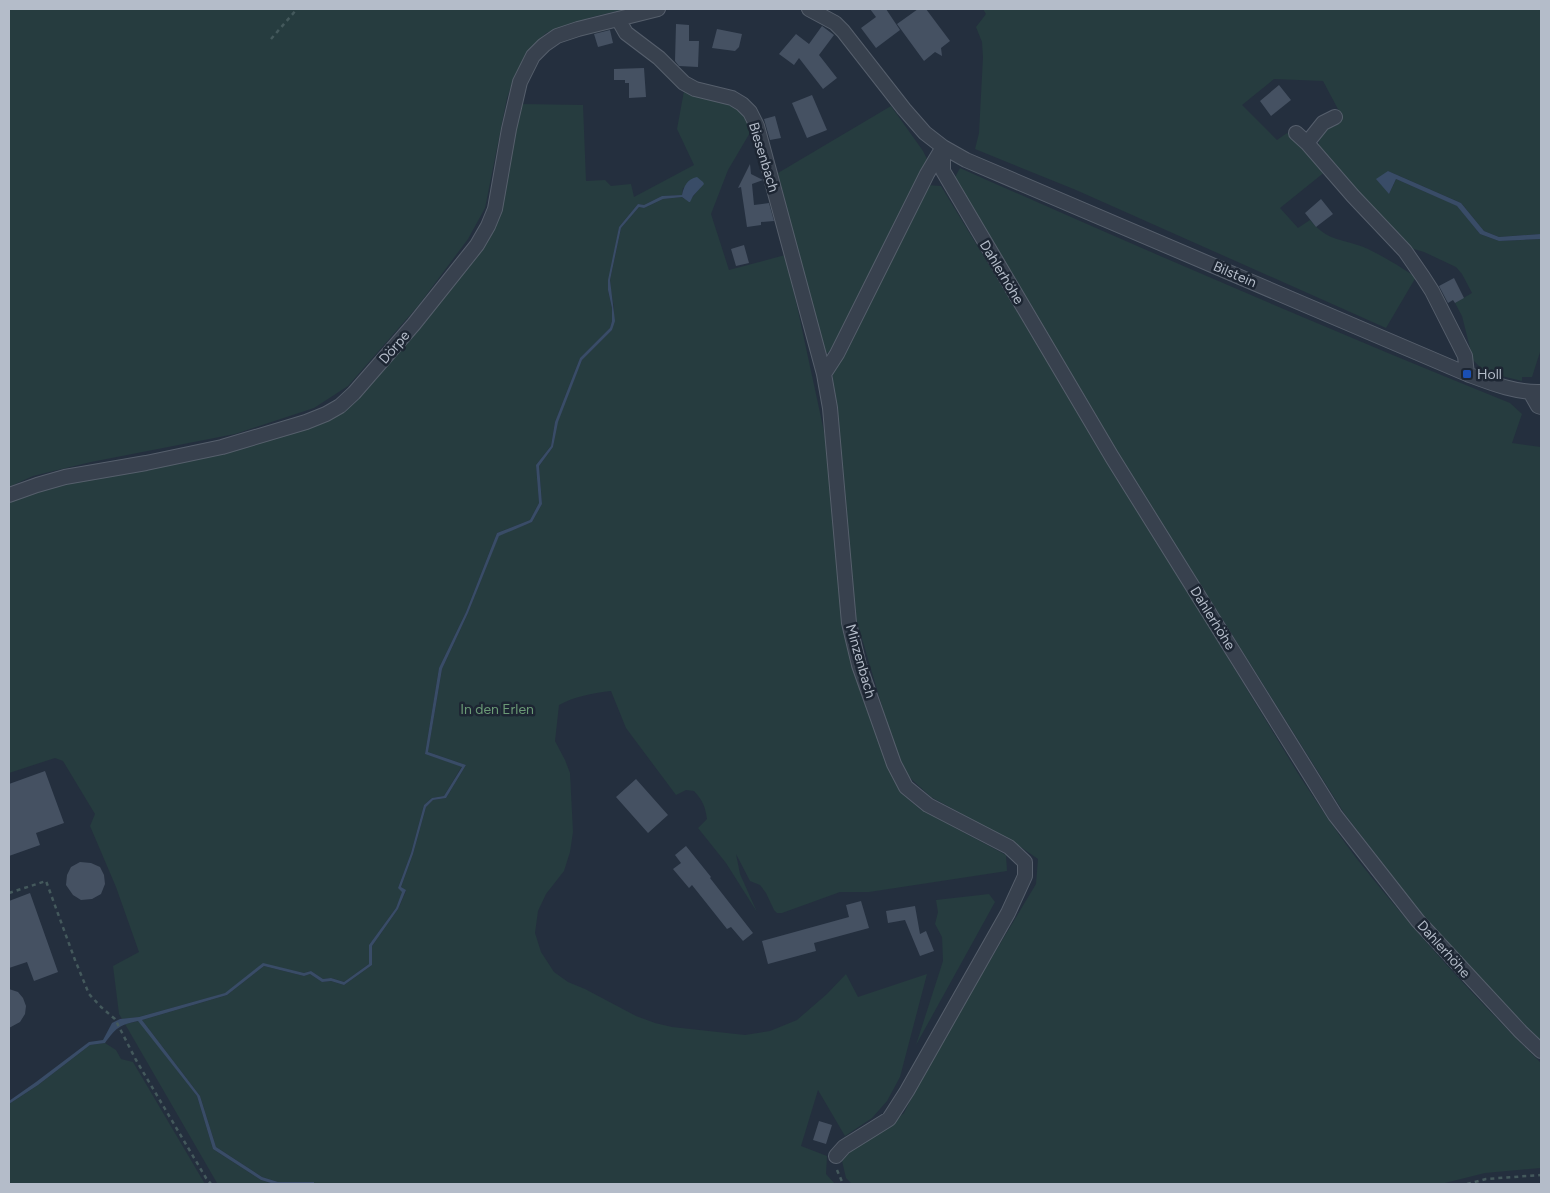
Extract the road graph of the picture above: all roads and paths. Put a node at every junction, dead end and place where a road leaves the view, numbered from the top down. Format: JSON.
{"nodes":[{"id":1,"x":297,"y":9,"type":"edge"},
{"id":2,"x":658,"y":9,"type":"edge"},
{"id":3,"x":808,"y":9,"type":"edge"},
{"id":4,"x":618,"y":19,"type":"junction"},
{"id":5,"x":271,"y":39,"type":"dead end"},
{"id":6,"x":1335,"y":117,"type":"dead end"},
{"id":7,"x":1296,"y":133,"type":"dead end"},
{"id":8,"x":1307,"y":143,"type":"junction"},
{"id":9,"x":943,"y":147,"type":"junction"},
{"id":10,"x":824,"y":374,"type":"junction"},
{"id":11,"x":1467,"y":374,"type":"junction"},
{"id":12,"x":1536,"y":392,"type":"edge"},
{"id":13,"x":1541,"y":407,"type":"edge"},
{"id":14,"x":9,"y":495,"type":"edge"},
{"id":15,"x":9,"y":892,"type":"edge"},
{"id":16,"x":1541,"y":1051,"type":"edge"},
{"id":17,"x":836,"y":1156,"type":"dead end"},
{"id":18,"x":1541,"y":1175,"type":"edge"},
{"id":19,"x":211,"y":1184,"type":"edge"},
{"id":20,"x":1467,"y":1184,"type":"edge"}],
"edges":[{"from":1,"to":5,"type":"path"},
{"from":2,"to":4,"type":"street"},
{"from":3,"to":9,"type":"street"},
{"from":4,"to":10,"type":"street","name":"Biesenbach"},
{"from":4,"to":14,"type":"street","name":"Dörpe"},
{"from":6,"to":8,"type":"street"},
{"from":7,"to":8,"type":"street"},
{"from":8,"to":11,"type":"street"},
{"from":9,"to":10,"type":"street"},
{"from":9,"to":11,"type":"street","name":"Bilstein"},
{"from":9,"to":16,"type":"street","name":"Dahlerhöhe"},
{"from":10,"to":17,"type":"street","name":"Minzenbach"},
{"from":11,"to":12,"type":"street","name":"Bilstein"},
{"from":12,"to":13,"type":"street","name":"Bilstein"},
{"from":15,"to":19,"type":"path"},
{"from":18,"to":20,"type":"path"}]}
